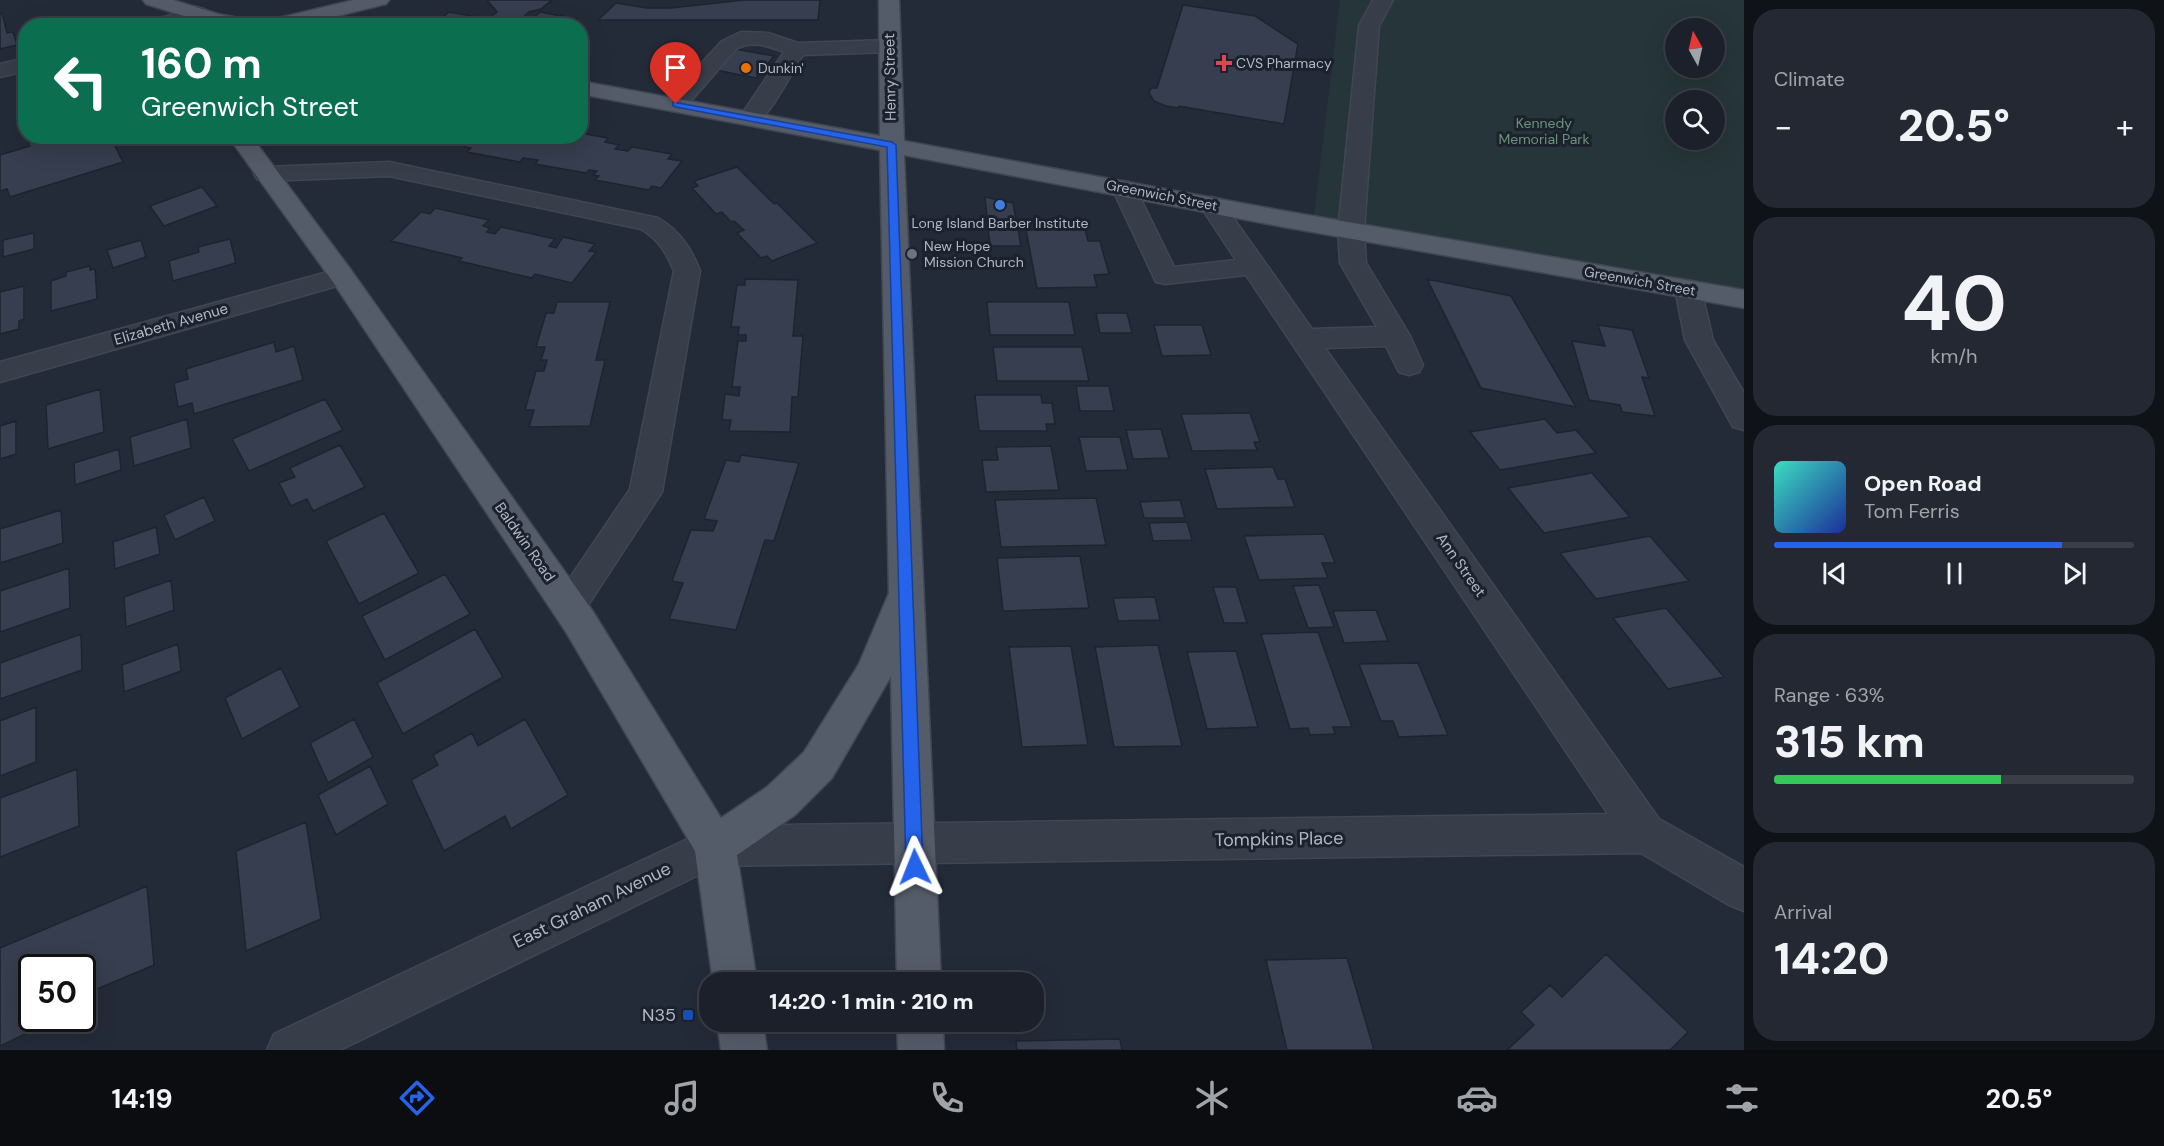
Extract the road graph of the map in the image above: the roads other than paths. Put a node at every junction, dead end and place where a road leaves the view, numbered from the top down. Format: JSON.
{"nodes":[{"id":1,"x":137,"y":0,"type":"edge"},
{"id":2,"x":153,"y":0,"type":"edge"},
{"id":3,"x":379,"y":0,"type":"edge"},
{"id":4,"x":396,"y":0,"type":"edge"},
{"id":5,"x":889,"y":0,"type":"edge"},
{"id":6,"x":1383,"y":0,"type":"edge"},
{"id":7,"x":197,"y":14,"type":"junction"},
{"id":8,"x":151,"y":18,"type":"edge"},
{"id":9,"x":182,"y":18,"type":"edge"},
{"id":10,"x":215,"y":18,"type":"edge"},
{"id":11,"x":303,"y":18,"type":"edge"},
{"id":12,"x":369,"y":18,"type":"edge"},
{"id":13,"x":890,"y":46,"type":"junction"},
{"id":14,"x":796,"y":49,"type":"junction"},
{"id":15,"x":18,"y":66,"type":"edge"},
{"id":16,"x":0,"y":71,"type":"edge"},
{"id":17,"x":588,"y":88,"type":"edge"},
{"id":18,"x":676,"y":104,"type":"junction"},
{"id":19,"x":750,"y":118,"type":"junction"},
{"id":20,"x":245,"y":144,"type":"edge"},
{"id":21,"x":892,"y":145,"type":"junction"},
{"id":22,"x":266,"y":174,"type":"junction"},
{"id":23,"x":1124,"y":188,"type":"junction"},
{"id":24,"x":1211,"y":204,"type":"junction"},
{"id":25,"x":1351,"y":230,"type":"junction"},
{"id":26,"x":1254,"y":266,"type":"junction"},
{"id":27,"x":342,"y":276,"type":"junction"},
{"id":28,"x":1688,"y":289,"type":"junction"},
{"id":29,"x":1744,"y":299,"type":"edge"},
{"id":30,"x":1396,"y":336,"type":"junction"},
{"id":31,"x":1304,"y":339,"type":"junction"},
{"id":32,"x":1409,"y":365,"type":"dead end"},
{"id":33,"x":0,"y":372,"type":"edge"},
{"id":34,"x":1744,"y":419,"type":"edge"},
{"id":35,"x":906,"y":591,"type":"junction"},
{"id":36,"x":569,"y":606,"type":"junction"},
{"id":37,"x":1645,"y":833,"type":"junction"},
{"id":38,"x":914,"y":844,"type":"junction"},
{"id":39,"x":715,"y":846,"type":"junction"},
{"id":40,"x":1744,"y":890,"type":"edge"},
{"id":41,"x":734,"y":972,"type":"edge"},
{"id":42,"x":919,"y":972,"type":"edge"},
{"id":43,"x":741,"y":1032,"type":"edge"},
{"id":44,"x":920,"y":1032,"type":"edge"},
{"id":45,"x":290,"y":1050,"type":"edge"},
{"id":46,"x":744,"y":1050,"type":"edge"},
{"id":47,"x":921,"y":1050,"type":"edge"}],
"edges":[{"from":1,"to":8,"type":"main road"},
{"from":2,"to":7,"type":"main road"},
{"from":3,"to":11,"type":"main road"},
{"from":4,"to":12,"type":"main road"},
{"from":5,"to":13,"type":"main road","name":"Henry Street"},
{"from":6,"to":25,"type":"street"},
{"from":7,"to":9,"type":"street"},
{"from":7,"to":10,"type":"main road"},
{"from":13,"to":14,"type":"street"},
{"from":13,"to":21,"type":"main road","name":"Henry Street"},
{"from":14,"to":18,"type":"street"},
{"from":14,"to":19,"type":"street"},
{"from":15,"to":16,"type":"street"},
{"from":17,"to":18,"type":"main road","name":"Greenwich Street"},
{"from":18,"to":19,"type":"main road","name":"Greenwich Street"},
{"from":19,"to":21,"type":"main road","name":"Greenwich Street"},
{"from":20,"to":22,"type":"main road","name":"Baldwin Road"},
{"from":21,"to":23,"type":"main road","name":"Greenwich Street"},
{"from":21,"to":35,"type":"main road","name":"Henry Street"},
{"from":22,"to":27,"type":"main road","name":"Baldwin Road"},
{"from":22,"to":36,"type":"street"},
{"from":23,"to":24,"type":"main road","name":"Greenwich Street"},
{"from":23,"to":26,"type":"street"},
{"from":24,"to":25,"type":"main road","name":"Greenwich Street"},
{"from":24,"to":26,"type":"street","name":"Ann Street"},
{"from":25,"to":28,"type":"main road","name":"Greenwich Street"},
{"from":25,"to":30,"type":"street"},
{"from":26,"to":31,"type":"street","name":"Ann Street"},
{"from":27,"to":33,"type":"street","name":"Elizabeth Avenue"},
{"from":27,"to":36,"type":"main road","name":"Baldwin Road"},
{"from":28,"to":29,"type":"main road","name":"Greenwich Street"},
{"from":28,"to":34,"type":"street"},
{"from":30,"to":31,"type":"street"},
{"from":30,"to":32,"type":"street"},
{"from":31,"to":37,"type":"street","name":"Ann Street"},
{"from":35,"to":38,"type":"main road","name":"Henry Street"},
{"from":35,"to":39,"type":"main road"},
{"from":36,"to":39,"type":"main road","name":"Baldwin Road"},
{"from":37,"to":38,"type":"street","name":"Tompkins Place"},
{"from":37,"to":40,"type":"street","name":"Ann Street"},
{"from":38,"to":39,"type":"street","name":"East Graham Avenue"},
{"from":38,"to":42,"type":"main road","name":"Henry Street"},
{"from":39,"to":41,"type":"main road","name":"Baldwin Road"},
{"from":39,"to":45,"type":"street","name":"East Graham Avenue"},
{"from":43,"to":46,"type":"main road"},
{"from":44,"to":47,"type":"main road"}]}
